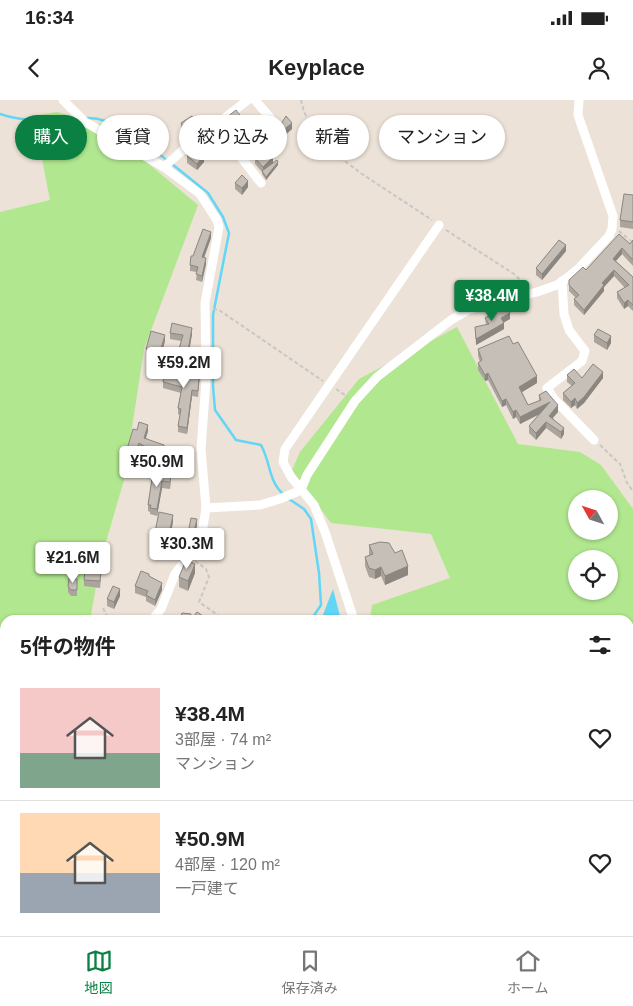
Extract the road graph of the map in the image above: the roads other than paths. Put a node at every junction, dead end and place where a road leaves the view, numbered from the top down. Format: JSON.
{"nodes":[{"id":1,"x":63,"y":100,"type":"edge"},
{"id":2,"x":248,"y":100,"type":"edge"},
{"id":3,"x":254,"y":100,"type":"edge"},
{"id":4,"x":579,"y":100,"type":"edge"},
{"id":5,"x":229,"y":115,"type":"edge"},
{"id":6,"x":267,"y":115,"type":"edge"},
{"id":7,"x":179,"y":154,"type":"edge"},
{"id":8,"x":243,"y":160,"type":"edge"},
{"id":9,"x":166,"y":165,"type":"junction"},
{"id":10,"x":261,"y":183,"type":"dead end"},
{"id":11,"x":439,"y":225,"type":"road end"},
{"id":12,"x":562,"y":282,"type":"junction"},
{"id":13,"x":594,"y":440,"type":"road end"},
{"id":14,"x":301,"y":490,"type":"junction"},
{"id":15,"x":206,"y":508,"type":"junction"},
{"id":16,"x":156,"y":615,"type":"edge"},
{"id":17,"x":352,"y":615,"type":"edge"}],
"edges":[{"from":1,"to":9,"type":"street"},
{"from":2,"to":5,"type":"street"},
{"from":3,"to":6,"type":"street"},
{"from":4,"to":12,"type":"street"},
{"from":7,"to":9,"type":"street"},
{"from":8,"to":10,"type":"street"},
{"from":9,"to":15,"type":"street"},
{"from":11,"to":14,"type":"street"},
{"from":12,"to":13,"type":"street"},
{"from":12,"to":14,"type":"street"},
{"from":14,"to":15,"type":"street"},
{"from":14,"to":17,"type":"street"},
{"from":15,"to":16,"type":"street"}]}
